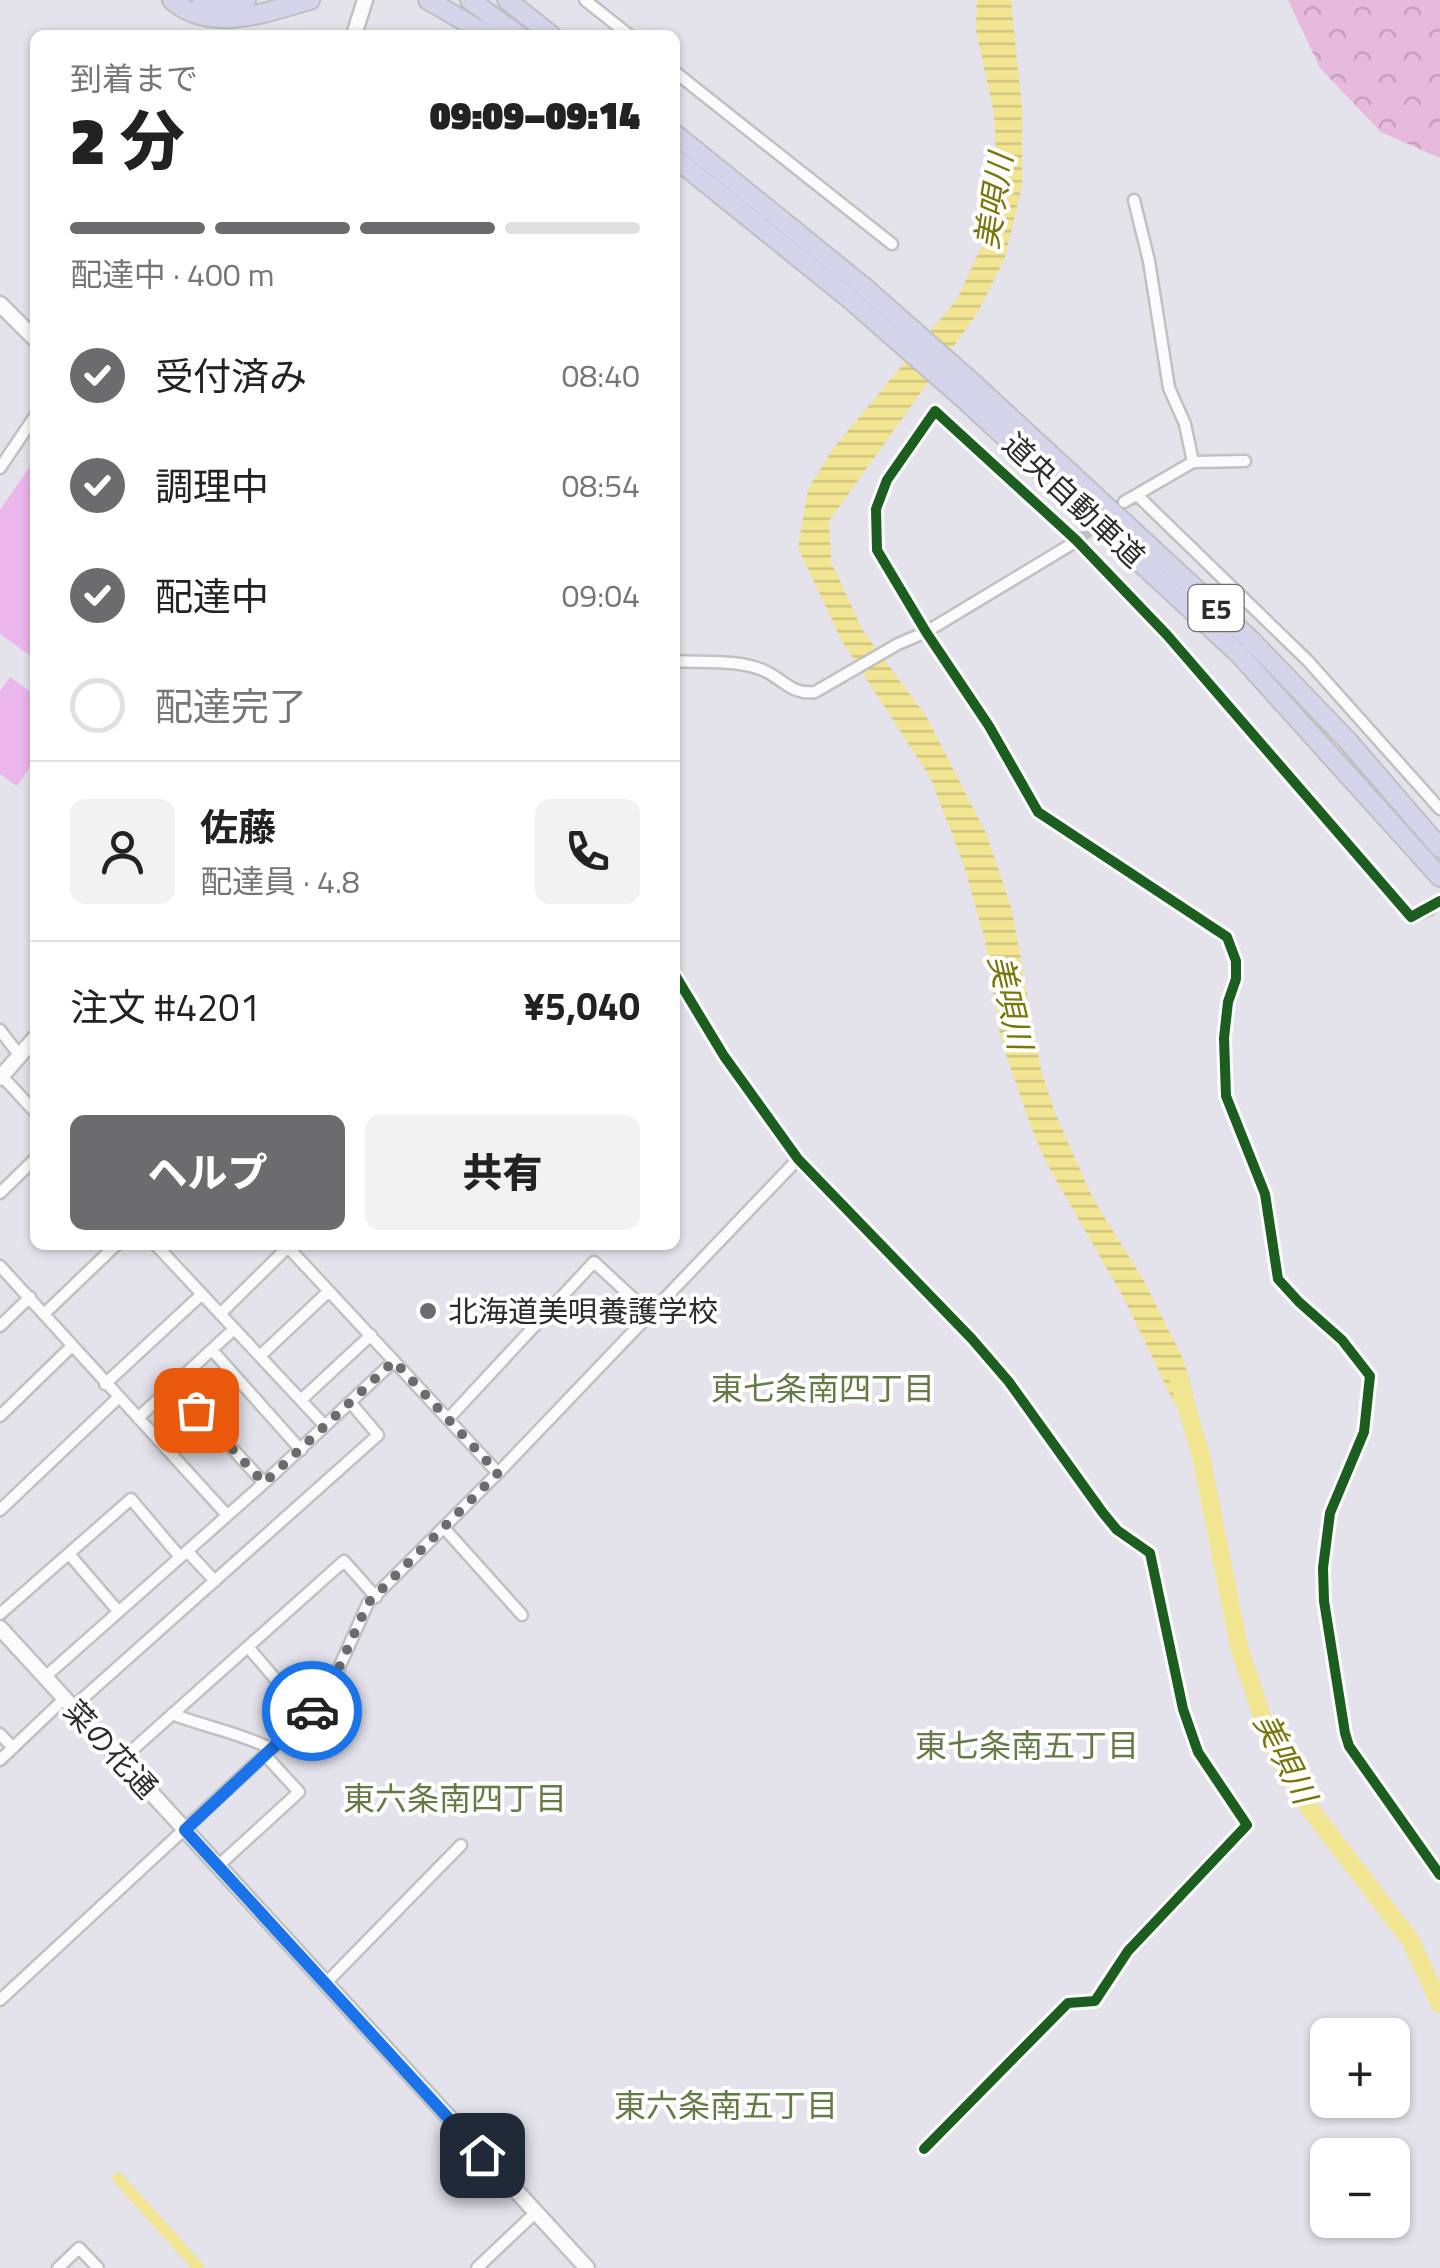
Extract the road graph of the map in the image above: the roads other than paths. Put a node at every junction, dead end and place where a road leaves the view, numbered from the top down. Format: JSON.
{"nodes":[{"id":1,"x":172,"y":0,"type":"edge"},
{"id":2,"x":202,"y":0,"type":"edge"},
{"id":3,"x":246,"y":0,"type":"edge"},
{"id":4,"x":310,"y":0,"type":"edge"},
{"id":5,"x":366,"y":0,"type":"edge"},
{"id":6,"x":428,"y":0,"type":"edge"},
{"id":7,"x":470,"y":0,"type":"edge"},
{"id":8,"x":508,"y":0,"type":"edge"},
{"id":9,"x":585,"y":0,"type":"edge"},
{"id":10,"x":356,"y":30,"type":"edge"},
{"id":11,"x":479,"y":30,"type":"edge"},
{"id":12,"x":511,"y":30,"type":"edge"},
{"id":13,"x":545,"y":30,"type":"edge"},
{"id":14,"x":623,"y":30,"type":"edge"},
{"id":15,"x":680,"y":76,"type":"edge"},
{"id":16,"x":680,"y":138,"type":"edge"},
{"id":17,"x":680,"y":162,"type":"edge"},
{"id":18,"x":680,"y":170,"type":"edge"},
{"id":19,"x":1134,"y":200,"type":"dead end"},
{"id":20,"x":762,"y":227,"type":"junction"},
{"id":21,"x":892,"y":244,"type":"dead end"},
{"id":22,"x":858,"y":294,"type":"junction"},
{"id":23,"x":0,"y":304,"type":"edge"},
{"id":24,"x":30,"y":334,"type":"edge"},
{"id":25,"x":970,"y":392,"type":"junction"},
{"id":26,"x":30,"y":423,"type":"edge"},
{"id":27,"x":1245,"y":460,"type":"dead end"},
{"id":28,"x":1193,"y":462,"type":"junction"},
{"id":29,"x":0,"y":468,"type":"edge"},
{"id":30,"x":1137,"y":494,"type":"junction"},
{"id":31,"x":1124,"y":502,"type":"tunnel mouth"},
{"id":32,"x":1079,"y":539,"type":"junction"},
{"id":33,"x":926,"y":632,"type":"junction"},
{"id":34,"x":680,"y":661,"type":"edge"},
{"id":35,"x":1440,"y":809,"type":"edge"},
{"id":36,"x":1440,"y":848,"type":"edge"},
{"id":37,"x":1440,"y":877,"type":"edge"},
{"id":38,"x":1430,"y":909,"type":"dead end"},
{"id":39,"x":680,"y":984,"type":"edge"},
{"id":40,"x":0,"y":1030,"type":"edge"},
{"id":41,"x":30,"y":1044,"type":"edge"},
{"id":42,"x":20,"y":1056,"type":"junction"},
{"id":43,"x":1,"y":1077,"type":"edge"},
{"id":44,"x":30,"y":1107,"type":"edge"},
{"id":45,"x":798,"y":1159,"type":"junction"},
{"id":46,"x":30,"y":1164,"type":"edge"},
{"id":47,"x":0,"y":1192,"type":"edge"},
{"id":48,"x":111,"y":1250,"type":"edge"},
{"id":49,"x":163,"y":1250,"type":"edge"},
{"id":50,"x":283,"y":1250,"type":"edge"},
{"id":51,"x":291,"y":1250,"type":"edge"},
{"id":52,"x":0,"y":1266,"type":"edge"},
{"id":53,"x":330,"y":1291,"type":"junction"},
{"id":54,"x":202,"y":1294,"type":"junction"},
{"id":55,"x":30,"y":1297,"type":"junction"},
{"id":56,"x":44,"y":1314,"type":"junction"},
{"id":57,"x":220,"y":1314,"type":"junction"},
{"id":58,"x":651,"y":1315,"type":"junction"},
{"id":59,"x":0,"y":1326,"type":"edge"},
{"id":60,"x":234,"y":1329,"type":"junction"},
{"id":61,"x":371,"y":1335,"type":"junction"},
{"id":62,"x":72,"y":1346,"type":"junction"},
{"id":63,"x":212,"y":1350,"type":"junction"},
{"id":64,"x":260,"y":1356,"type":"junction"},
{"id":65,"x":394,"y":1361,"type":"junction"},
{"id":66,"x":105,"y":1384,"type":"junction"},
{"id":67,"x":174,"y":1385,"type":"junction"},
{"id":68,"x":119,"y":1398,"type":"junction"},
{"id":69,"x":301,"y":1400,"type":"junction"},
{"id":70,"x":350,"y":1402,"type":"junction"},
{"id":71,"x":0,"y":1416,"type":"edge"},
{"id":72,"x":138,"y":1418,"type":"junction"},
{"id":73,"x":448,"y":1418,"type":"junction"},
{"id":74,"x":325,"y":1426,"type":"junction"},
{"id":75,"x":300,"y":1450,"type":"junction"},
{"id":76,"x":498,"y":1473,"type":"junction"},
{"id":77,"x":264,"y":1483,"type":"junction"},
{"id":78,"x":0,"y":1510,"type":"edge"},
{"id":79,"x":227,"y":1515,"type":"junction"},
{"id":80,"x":444,"y":1528,"type":"junction"},
{"id":81,"x":69,"y":1554,"type":"junction"},
{"id":82,"x":183,"y":1554,"type":"junction"},
{"id":83,"x":214,"y":1581,"type":"junction"},
{"id":84,"x":376,"y":1596,"type":"junction"},
{"id":85,"x":118,"y":1611,"type":"junction"},
{"id":86,"x":0,"y":1614,"type":"edge"},
{"id":87,"x":522,"y":1615,"type":"dead end"},
{"id":88,"x":0,"y":1628,"type":"edge"},
{"id":89,"x":248,"y":1647,"type":"junction"},
{"id":90,"x":44,"y":1676,"type":"junction"},
{"id":91,"x":68,"y":1704,"type":"junction"},
{"id":92,"x":172,"y":1714,"type":"junction"},
{"id":93,"x":307,"y":1716,"type":"junction"},
{"id":94,"x":0,"y":1734,"type":"edge"},
{"id":95,"x":13,"y":1748,"type":"junction"},
{"id":96,"x":269,"y":1752,"type":"junction"},
{"id":97,"x":0,"y":1760,"type":"edge"},
{"id":98,"x":120,"y":1760,"type":"junction"},
{"id":99,"x":185,"y":1830,"type":"junction"},
{"id":100,"x":461,"y":1844,"type":"dead end"},
{"id":101,"x":218,"y":1866,"type":"junction"},
{"id":102,"x":1440,"y":1875,"type":"edge"},
{"id":103,"x":324,"y":1984,"type":"junction"},
{"id":104,"x":0,"y":2000,"type":"edge"},
{"id":105,"x":924,"y":2149,"type":"dead end"},
{"id":106,"x":534,"y":2212,"type":"junction"},
{"id":107,"x":58,"y":2268,"type":"edge"},
{"id":108,"x":98,"y":2268,"type":"edge"},
{"id":109,"x":477,"y":2268,"type":"edge"},
{"id":110,"x":587,"y":2268,"type":"edge"}],
"edges":[{"from":1,"to":4,"type":"highway"},
{"from":2,"to":3,"type":"highway"},
{"from":5,"to":10,"type":"street"},
{"from":6,"to":11,"type":"highway"},
{"from":7,"to":12,"type":"highway"},
{"from":8,"to":13,"type":"highway"},
{"from":9,"to":14,"type":"street"},
{"from":15,"to":21,"type":"street"},
{"from":16,"to":22,"type":"highway","name":"道央自動車道","number":"E5"},
{"from":17,"to":20,"type":"highway","name":"道央自動車道","number":"E5"},
{"from":18,"to":20,"type":"highway"},
{"from":19,"to":28,"type":"street"},
{"from":20,"to":22,"type":"highway","name":"道央自動車道","number":"E5"},
{"from":22,"to":25,"type":"highway","name":"道央自動車道","number":"E5"},
{"from":23,"to":24,"type":"street"},
{"from":25,"to":36,"type":"highway","name":"道央自動車道","number":"E5"},
{"from":25,"to":37,"type":"highway","name":"道央自動車道","number":"E5"},
{"from":26,"to":29,"type":"street"},
{"from":27,"to":28,"type":"street"},
{"from":28,"to":30,"type":"street"},
{"from":30,"to":31,"type":"street"},
{"from":30,"to":35,"type":"street"},
{"from":32,"to":33,"type":"street"},
{"from":32,"to":33,"type":"street"},
{"from":32,"to":38,"type":"street"},
{"from":33,"to":34,"type":"street"},
{"from":33,"to":102,"type":"street"},
{"from":39,"to":45,"type":"street"},
{"from":40,"to":42,"type":"street"},
{"from":41,"to":42,"type":"street"},
{"from":42,"to":43,"type":"street"},
{"from":43,"to":44,"type":"street"},
{"from":45,"to":58,"type":"street"},
{"from":45,"to":105,"type":"street"},
{"from":46,"to":47,"type":"street"},
{"from":48,"to":56,"type":"street"},
{"from":49,"to":54,"type":"street"},
{"from":50,"to":57,"type":"street"},
{"from":51,"to":53,"type":"street"},
{"from":52,"to":55,"type":"street"},
{"from":53,"to":61,"type":"street"},
{"from":53,"to":64,"type":"street"},
{"from":54,"to":57,"type":"street"},
{"from":54,"to":66,"type":"street"},
{"from":55,"to":56,"type":"street"},
{"from":55,"to":59,"type":"street"},
{"from":56,"to":62,"type":"street"},
{"from":57,"to":60,"type":"street"},
{"from":58,"to":73,"type":"street"},
{"from":58,"to":76,"type":"street"},
{"from":60,"to":63,"type":"street"},
{"from":60,"to":64,"type":"street"},
{"from":61,"to":65,"type":"street"},
{"from":61,"to":69,"type":"street"},
{"from":62,"to":66,"type":"street"},
{"from":62,"to":71,"type":"street"},
{"from":63,"to":67,"type":"street"},
{"from":63,"to":75,"type":"street"},
{"from":64,"to":69,"type":"street"},
{"from":65,"to":70,"type":"street"},
{"from":65,"to":73,"type":"street"},
{"from":66,"to":68,"type":"street"},
{"from":67,"to":72,"type":"street"},
{"from":67,"to":77,"type":"street"},
{"from":68,"to":72,"type":"street"},
{"from":68,"to":78,"type":"street"},
{"from":69,"to":74,"type":"street"},
{"from":70,"to":74,"type":"street"},
{"from":70,"to":83,"type":"street"},
{"from":72,"to":79,"type":"street"},
{"from":73,"to":76,"type":"street"},
{"from":74,"to":75,"type":"street"},
{"from":75,"to":77,"type":"street"},
{"from":76,"to":80,"type":"street"},
{"from":77,"to":79,"type":"street"},
{"from":79,"to":82,"type":"street"},
{"from":80,"to":84,"type":"street"},
{"from":80,"to":87,"type":"street"},
{"from":81,"to":82,"type":"street"},
{"from":81,"to":85,"type":"street"},
{"from":81,"to":86,"type":"street"},
{"from":82,"to":83,"type":"street"},
{"from":82,"to":85,"type":"street"},
{"from":83,"to":91,"type":"street"},
{"from":84,"to":89,"type":"street"},
{"from":84,"to":93,"type":"street"},
{"from":85,"to":90,"type":"street"},
{"from":88,"to":90,"type":"street","name":"菜の花通"},
{"from":89,"to":92,"type":"street"},
{"from":89,"to":93,"type":"street"},
{"from":90,"to":91,"type":"street","name":"菜の花通"},
{"from":91,"to":95,"type":"street"},
{"from":91,"to":98,"type":"street","name":"菜の花通"},
{"from":92,"to":96,"type":"street"},
{"from":92,"to":98,"type":"street"},
{"from":93,"to":96,"type":"street"},
{"from":94,"to":95,"type":"street"},
{"from":95,"to":97,"type":"street"},
{"from":96,"to":99,"type":"street"},
{"from":96,"to":101,"type":"street"},
{"from":98,"to":99,"type":"street","name":"菜の花通"},
{"from":99,"to":101,"type":"street","name":"菜の花通"},
{"from":99,"to":104,"type":"street"},
{"from":100,"to":103,"type":"street"},
{"from":101,"to":103,"type":"street","name":"菜の花通"},
{"from":103,"to":106,"type":"street","name":"菜の花通"},
{"from":106,"to":109,"type":"street"},
{"from":106,"to":110,"type":"street","name":"菜の花通"},
{"from":107,"to":108,"type":"street"}]}
